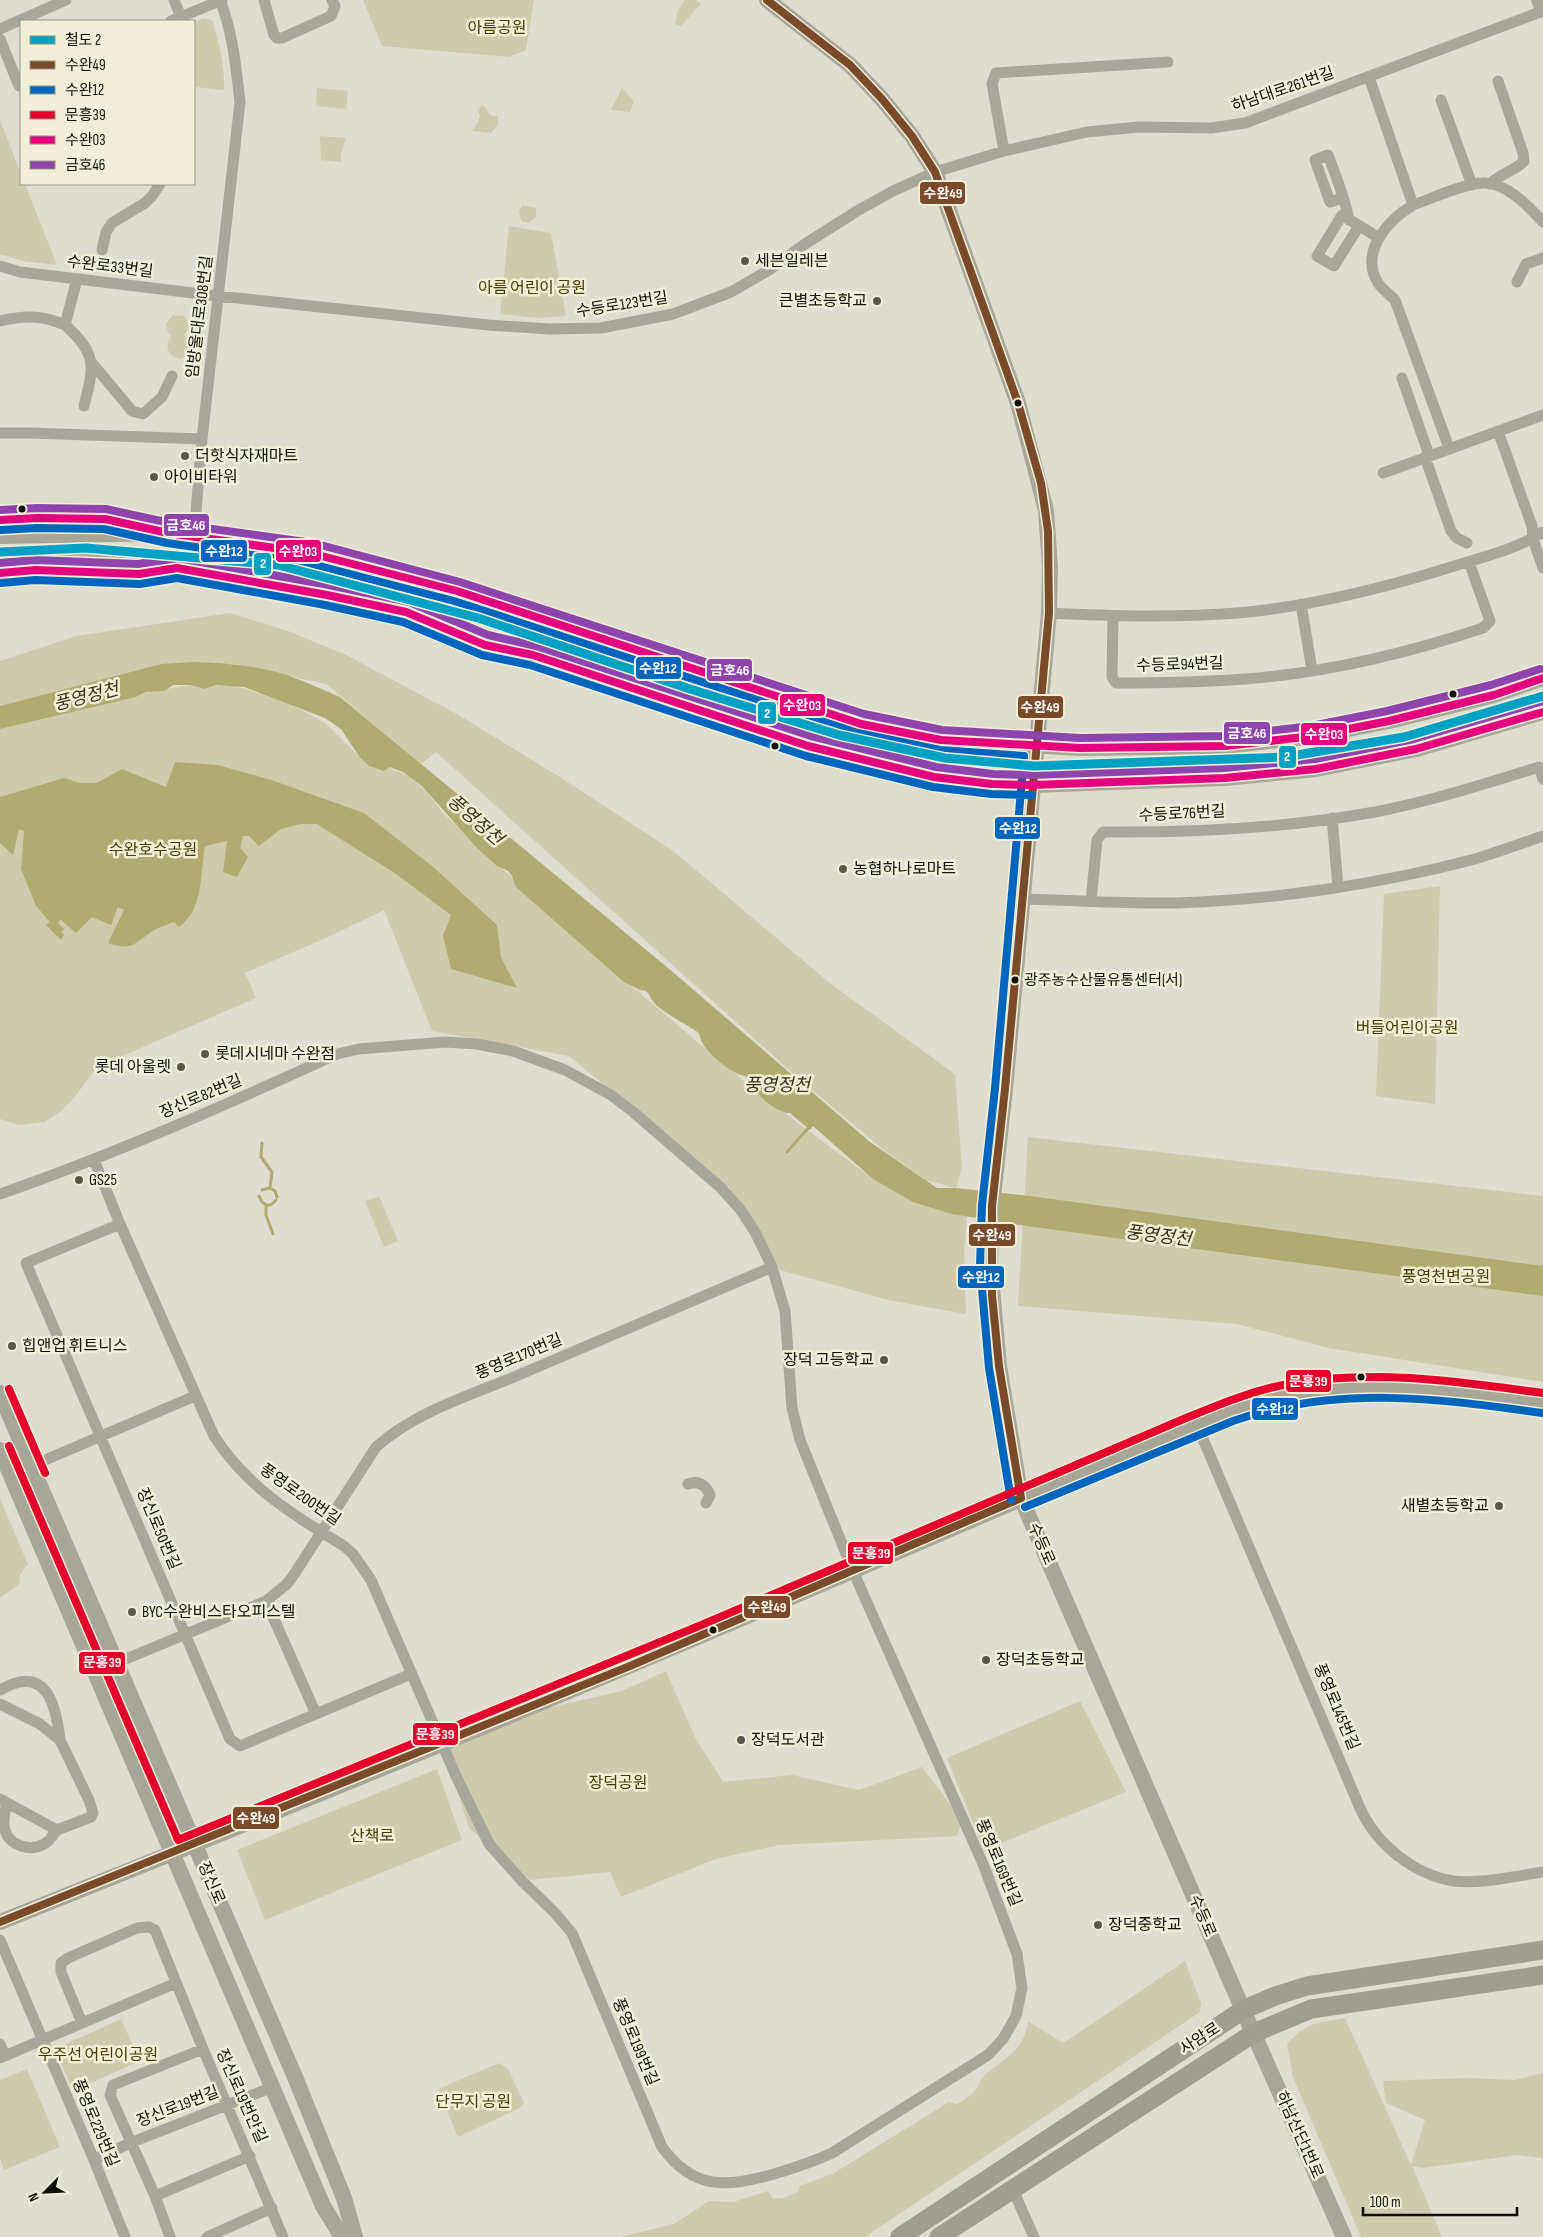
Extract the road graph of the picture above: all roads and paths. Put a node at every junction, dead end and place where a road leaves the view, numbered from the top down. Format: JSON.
{"nodes":[{"id":1,"x":66,"y":0,"type":"edge"},
{"id":2,"x":174,"y":0,"type":"edge"},
{"id":3,"x":221,"y":0,"type":"edge"},
{"id":4,"x":264,"y":0,"type":"edge"},
{"id":5,"x":332,"y":0,"type":"edge"},
{"id":6,"x":767,"y":0,"type":"edge"},
{"id":7,"x":1540,"y":0,"type":"edge"},
{"id":8,"x":1543,"y":10,"type":"edge"},
{"id":9,"x":176,"y":19,"type":"edge"},
{"id":10,"x":20,"y":20,"type":"edge"},
{"id":11,"x":20,"y":20,"type":"edge"},
{"id":12,"x":0,"y":29,"type":"edge"},
{"id":13,"x":0,"y":39,"type":"edge"},
{"id":14,"x":1168,"y":62,"type":"dead end"},
{"id":15,"x":1369,"y":77,"type":"junction"},
{"id":16,"x":1498,"y":81,"type":"dead end"},
{"id":17,"x":20,"y":86,"type":"edge"},
{"id":18,"x":1441,"y":100,"type":"dead end"},
{"id":19,"x":1004,"y":151,"type":"junction"},
{"id":20,"x":935,"y":172,"type":"junction"},
{"id":21,"x":1490,"y":184,"type":"junction"},
{"id":22,"x":159,"y":185,"type":"edge"},
{"id":23,"x":1472,"y":185,"type":"junction"},
{"id":24,"x":1344,"y":198,"type":"dead end"},
{"id":25,"x":1413,"y":205,"type":"junction"},
{"id":26,"x":1543,"y":222,"type":"edge"},
{"id":27,"x":1379,"y":238,"type":"junction"},
{"id":28,"x":102,"y":250,"type":"dead end"},
{"id":29,"x":1543,"y":258,"type":"edge"},
{"id":30,"x":0,"y":266,"type":"edge"},
{"id":31,"x":77,"y":279,"type":"junction"},
{"id":32,"x":1517,"y":282,"type":"dead end"},
{"id":33,"x":218,"y":296,"type":"junction"},
{"id":34,"x":0,"y":321,"type":"edge"},
{"id":35,"x":65,"y":325,"type":"junction"},
{"id":36,"x":92,"y":363,"type":"junction"},
{"id":37,"x":172,"y":376,"type":"dead end"},
{"id":38,"x":1402,"y":378,"type":"dead end"},
{"id":39,"x":84,"y":406,"type":"dead end"},
{"id":40,"x":1543,"y":414,"type":"edge"},
{"id":41,"x":1498,"y":431,"type":"junction"},
{"id":42,"x":0,"y":433,"type":"edge"},
{"id":43,"x":202,"y":439,"type":"junction"},
{"id":44,"x":1449,"y":448,"type":"junction"},
{"id":45,"x":1428,"y":456,"type":"junction"},
{"id":46,"x":1383,"y":473,"type":"dead end"},
{"id":47,"x":0,"y":520,"type":"edge"},
{"id":48,"x":1543,"y":532,"type":"edge"},
{"id":49,"x":168,"y":533,"type":"junction"},
{"id":50,"x":0,"y":536,"type":"edge"},
{"id":51,"x":194,"y":536,"type":"junction"},
{"id":52,"x":1532,"y":539,"type":"junction"},
{"id":53,"x":1467,"y":543,"type":"dead end"},
{"id":54,"x":0,"y":559,"type":"edge"},
{"id":55,"x":1469,"y":562,"type":"junction"},
{"id":56,"x":177,"y":568,"type":"junction"},
{"id":57,"x":1543,"y":568,"type":"edge"},
{"id":58,"x":0,"y":573,"type":"edge"},
{"id":59,"x":1301,"y":604,"type":"junction"},
{"id":60,"x":1049,"y":613,"type":"junction"},
{"id":61,"x":1113,"y":616,"type":"junction"},
{"id":62,"x":1312,"y":670,"type":"junction"},
{"id":63,"x":1543,"y":678,"type":"edge"},
{"id":64,"x":1543,"y":712,"type":"edge"},
{"id":65,"x":1035,"y":747,"type":"junction"},
{"id":66,"x":1543,"y":779,"type":"edge"},
{"id":67,"x":1032,"y":785,"type":"junction"},
{"id":68,"x":1332,"y":818,"type":"junction"},
{"id":69,"x":1543,"y":836,"type":"edge"},
{"id":70,"x":1338,"y":887,"type":"junction"},
{"id":71,"x":1021,"y":899,"type":"junction"},
{"id":72,"x":1091,"y":901,"type":"junction"},
{"id":73,"x":94,"y":1160,"type":"junction"},
{"id":74,"x":0,"y":1194,"type":"edge"},
{"id":75,"x":120,"y":1224,"type":"junction"},
{"id":76,"x":772,"y":1267,"type":"junction"},
{"id":77,"x":0,"y":1393,"type":"edge"},
{"id":78,"x":195,"y":1396,"type":"junction"},
{"id":79,"x":1543,"y":1403,"type":"edge"},
{"id":80,"x":1197,"y":1424,"type":"junction"},
{"id":81,"x":100,"y":1436,"type":"junction"},
{"id":82,"x":0,"y":1450,"type":"edge"},
{"id":83,"x":31,"y":1466,"type":"junction"},
{"id":84,"x":688,"y":1484,"type":"dead end"},
{"id":85,"x":1021,"y":1498,"type":"junction"},
{"id":86,"x":706,"y":1503,"type":"dead end"},
{"id":87,"x":322,"y":1532,"type":"junction"},
{"id":88,"x":853,"y":1571,"type":"junction"},
{"id":89,"x":266,"y":1600,"type":"junction"},
{"id":90,"x":185,"y":1634,"type":"junction"},
{"id":91,"x":116,"y":1663,"type":"junction"},
{"id":92,"x":411,"y":1674,"type":"junction"},
{"id":93,"x":0,"y":1690,"type":"edge"},
{"id":94,"x":0,"y":1704,"type":"edge"},
{"id":95,"x":316,"y":1714,"type":"junction"},
{"id":96,"x":60,"y":1740,"type":"junction"},
{"id":97,"x":443,"y":1744,"type":"junction"},
{"id":98,"x":4,"y":1801,"type":"edge"},
{"id":99,"x":57,"y":1830,"type":"junction"},
{"id":100,"x":194,"y":1845,"type":"junction"},
{"id":101,"x":174,"y":1853,"type":"junction"},
{"id":102,"x":1543,"y":1872,"type":"edge"},
{"id":103,"x":0,"y":1922,"type":"edge"},
{"id":104,"x":0,"y":1940,"type":"edge"},
{"id":105,"x":1543,"y":1950,"type":"edge"},
{"id":106,"x":1543,"y":1975,"type":"edge"},
{"id":107,"x":176,"y":1983,"type":"junction"},
{"id":108,"x":1243,"y":2010,"type":"junction"},
{"id":109,"x":82,"y":2023,"type":"junction"},
{"id":110,"x":1254,"y":2033,"type":"junction"},
{"id":111,"x":42,"y":2042,"type":"junction"},
{"id":112,"x":0,"y":2044,"type":"edge"},
{"id":113,"x":203,"y":2049,"type":"junction"},
{"id":114,"x":3,"y":2057,"type":"edge"},
{"id":115,"x":273,"y":2087,"type":"junction"},
{"id":116,"x":227,"y":2106,"type":"junction"},
{"id":117,"x":885,"y":2121,"type":"joint"},
{"id":118,"x":130,"y":2143,"type":"junction"},
{"id":119,"x":250,"y":2156,"type":"junction"},
{"id":120,"x":94,"y":2160,"type":"junction"},
{"id":121,"x":1013,"y":2190,"type":"junction"},
{"id":122,"x":155,"y":2196,"type":"junction"},
{"id":123,"x":272,"y":2208,"type":"junction"},
{"id":124,"x":124,"y":2237,"type":"edge"},
{"id":125,"x":170,"y":2237,"type":"edge"},
{"id":126,"x":207,"y":2237,"type":"edge"},
{"id":127,"x":283,"y":2237,"type":"edge"},
{"id":128,"x":342,"y":2237,"type":"edge"},
{"id":129,"x":354,"y":2237,"type":"edge"},
{"id":130,"x":900,"y":2237,"type":"edge"},
{"id":131,"x":939,"y":2237,"type":"edge"},
{"id":132,"x":1034,"y":2237,"type":"edge"},
{"id":133,"x":1344,"y":2237,"type":"edge"}],
"edges":[{"from":1,"to":11,"type":"street"},
{"from":2,"to":9,"type":"street"},
{"from":3,"to":9,"type":"street"},
{"from":3,"to":33,"type":"street","name":"임방울대로308번길"},
{"from":4,"to":5,"type":"street"},
{"from":6,"to":20,"type":"main road","name":"수등로"},
{"from":7,"to":8,"type":"main road"},
{"from":8,"to":15,"type":"street","name":"하남대로261번길"},
{"from":10,"to":12,"type":"street"},
{"from":13,"to":17,"type":"street"},
{"from":14,"to":19,"type":"street"},
{"from":15,"to":19,"type":"street","name":"하남대로261번길"},
{"from":15,"to":25,"type":"street"},
{"from":16,"to":21,"type":"street"},
{"from":18,"to":23,"type":"street"},
{"from":19,"to":20,"type":"street","name":"하남대로261번길"},
{"from":20,"to":33,"type":"street","name":"수등로123번길"},
{"from":20,"to":60,"type":"main road","name":"수등로"},
{"from":21,"to":23,"type":"street"},
{"from":21,"to":26,"type":"street"},
{"from":22,"to":28,"type":"street"},
{"from":23,"to":25,"type":"street"},
{"from":24,"to":27,"type":"street"},
{"from":25,"to":27,"type":"street"},
{"from":27,"to":44,"type":"street"},
{"from":29,"to":32,"type":"street"},
{"from":30,"to":31,"type":"street","name":"수완로33번길"},
{"from":31,"to":33,"type":"street","name":"수완로33번길"},
{"from":31,"to":35,"type":"street"},
{"from":33,"to":43,"type":"street","name":"임방울대로308번길"},
{"from":34,"to":35,"type":"street"},
{"from":35,"to":36,"type":"street"},
{"from":36,"to":37,"type":"street"},
{"from":36,"to":39,"type":"street"},
{"from":38,"to":45,"type":"street"},
{"from":40,"to":41,"type":"street"},
{"from":41,"to":44,"type":"street"},
{"from":41,"to":52,"type":"street"},
{"from":42,"to":43,"type":"street"},
{"from":43,"to":51,"type":"street","name":"임방울대로308번길"},
{"from":44,"to":45,"type":"street"},
{"from":45,"to":46,"type":"street"},
{"from":45,"to":53,"type":"street"},
{"from":47,"to":49,"type":"main road"},
{"from":48,"to":52,"type":"street"},
{"from":49,"to":50,"type":"main road"},
{"from":49,"to":51,"type":"main road"},
{"from":51,"to":65,"type":"main road"},
{"from":52,"to":55,"type":"street"},
{"from":52,"to":57,"type":"street"},
{"from":54,"to":56,"type":"main road"},
{"from":55,"to":59,"type":"street"},
{"from":55,"to":62,"type":"street","name":"수등로94번길"},
{"from":56,"to":58,"type":"main road"},
{"from":56,"to":67,"type":"main road"},
{"from":59,"to":61,"type":"street"},
{"from":59,"to":62,"type":"street"},
{"from":60,"to":61,"type":"street"},
{"from":60,"to":65,"type":"main road","name":"수등로"},
{"from":61,"to":62,"type":"street","name":"수등로94번길"},
{"from":63,"to":65,"type":"main road"},
{"from":64,"to":67,"type":"main road"},
{"from":65,"to":67,"type":"main road","name":"수등로"},
{"from":66,"to":68,"type":"street","name":"수등로76번길"},
{"from":67,"to":71,"type":"main road","name":"수등로"},
{"from":68,"to":70,"type":"street"},
{"from":68,"to":72,"type":"street","name":"수등로76번길"},
{"from":69,"to":70,"type":"street"},
{"from":70,"to":72,"type":"street"},
{"from":71,"to":72,"type":"street"},
{"from":71,"to":85,"type":"main road","name":"수등로"},
{"from":73,"to":74,"type":"street","name":"장신로82번길"},
{"from":73,"to":75,"type":"street","name":"풍영로200번길"},
{"from":73,"to":76,"type":"street","name":"장신로82번길"},
{"from":75,"to":78,"type":"street","name":"풍영로200번길"},
{"from":75,"to":81,"type":"street","name":"장신로50번길"},
{"from":76,"to":87,"type":"street","name":"풍영로170번길"},
{"from":76,"to":88,"type":"street"},
{"from":77,"to":83,"type":"main road","name":"장신로"},
{"from":78,"to":81,"type":"street"},
{"from":78,"to":87,"type":"street","name":"풍영로200번길"},
{"from":79,"to":80,"type":"main road"},
{"from":80,"to":85,"type":"main road"},
{"from":80,"to":102,"type":"street","name":"풍영로145번길"},
{"from":81,"to":83,"type":"street"},
{"from":81,"to":90,"type":"street","name":"장신로50번길"},
{"from":82,"to":101,"type":"main road","name":"장신로"},
{"from":83,"to":91,"type":"main road","name":"장신로"},
{"from":84,"to":86,"type":"street"},
{"from":85,"to":88,"type":"main road"},
{"from":85,"to":108,"type":"main road","name":"수등로"},
{"from":87,"to":89,"type":"street"},
{"from":87,"to":92,"type":"street","name":"풍영로200번길"},
{"from":88,"to":97,"type":"main road"},
{"from":88,"to":117,"type":"street","name":"풍영로169번길"},
{"from":89,"to":90,"type":"street"},
{"from":89,"to":95,"type":"street"},
{"from":90,"to":91,"type":"street"},
{"from":90,"to":95,"type":"street","name":"장신로50번길"},
{"from":91,"to":100,"type":"main road","name":"장신로"},
{"from":92,"to":95,"type":"street"},
{"from":92,"to":97,"type":"street","name":"풍영로200번길"},
{"from":93,"to":96,"type":"street"},
{"from":94,"to":96,"type":"street"},
{"from":96,"to":99,"type":"street"},
{"from":97,"to":100,"type":"main road"},
{"from":97,"to":117,"type":"street","name":"풍영로199번길"},
{"from":98,"to":99,"type":"street"},
{"from":98,"to":99,"type":"street"},
{"from":100,"to":101,"type":"main road"},
{"from":100,"to":129,"type":"main road","name":"장신로"},
{"from":101,"to":103,"type":"main road"},
{"from":101,"to":115,"type":"main road","name":"장신로"},
{"from":104,"to":111,"type":"street","name":"풍영로229번길"},
{"from":105,"to":108,"type":"main road","name":"사암로"},
{"from":106,"to":110,"type":"main road","name":"사암로"},
{"from":107,"to":109,"type":"street"},
{"from":107,"to":109,"type":"street","name":"장신로19번안길"},
{"from":107,"to":113,"type":"street","name":"장신로19번안길"},
{"from":108,"to":110,"type":"main road","name":"수등로"},
{"from":108,"to":130,"type":"main road","name":"사암로"},
{"from":109,"to":111,"type":"street"},
{"from":110,"to":121,"type":"main road","name":"사암로"},
{"from":110,"to":133,"type":"main road","name":"하남산단1번로"},
{"from":111,"to":114,"type":"street"},
{"from":111,"to":120,"type":"street","name":"풍영로229번길"},
{"from":112,"to":114,"type":"street"},
{"from":113,"to":116,"type":"street","name":"장신로19번안길"},
{"from":113,"to":118,"type":"street","name":"장신로19번안길"},
{"from":115,"to":116,"type":"street","name":"장신로19번길"},
{"from":115,"to":128,"type":"main road","name":"장신로"},
{"from":116,"to":118,"type":"street","name":"장신로19번길"},
{"from":116,"to":119,"type":"street","name":"장신로19번안길"},
{"from":118,"to":120,"type":"street","name":"장신로19번길"},
{"from":118,"to":122,"type":"street","name":"장신로19번안길"},
{"from":119,"to":122,"type":"street","name":"장신로19번안길"},
{"from":119,"to":123,"type":"street","name":"장신로19번안길"},
{"from":120,"to":124,"type":"street","name":"풍영로229번길"},
{"from":121,"to":131,"type":"main road","name":"사암로"},
{"from":121,"to":132,"type":"street"},
{"from":122,"to":125,"type":"street","name":"장신로19번안길"},
{"from":123,"to":126,"type":"street"},
{"from":123,"to":127,"type":"street","name":"장신로19번안길"}]}
